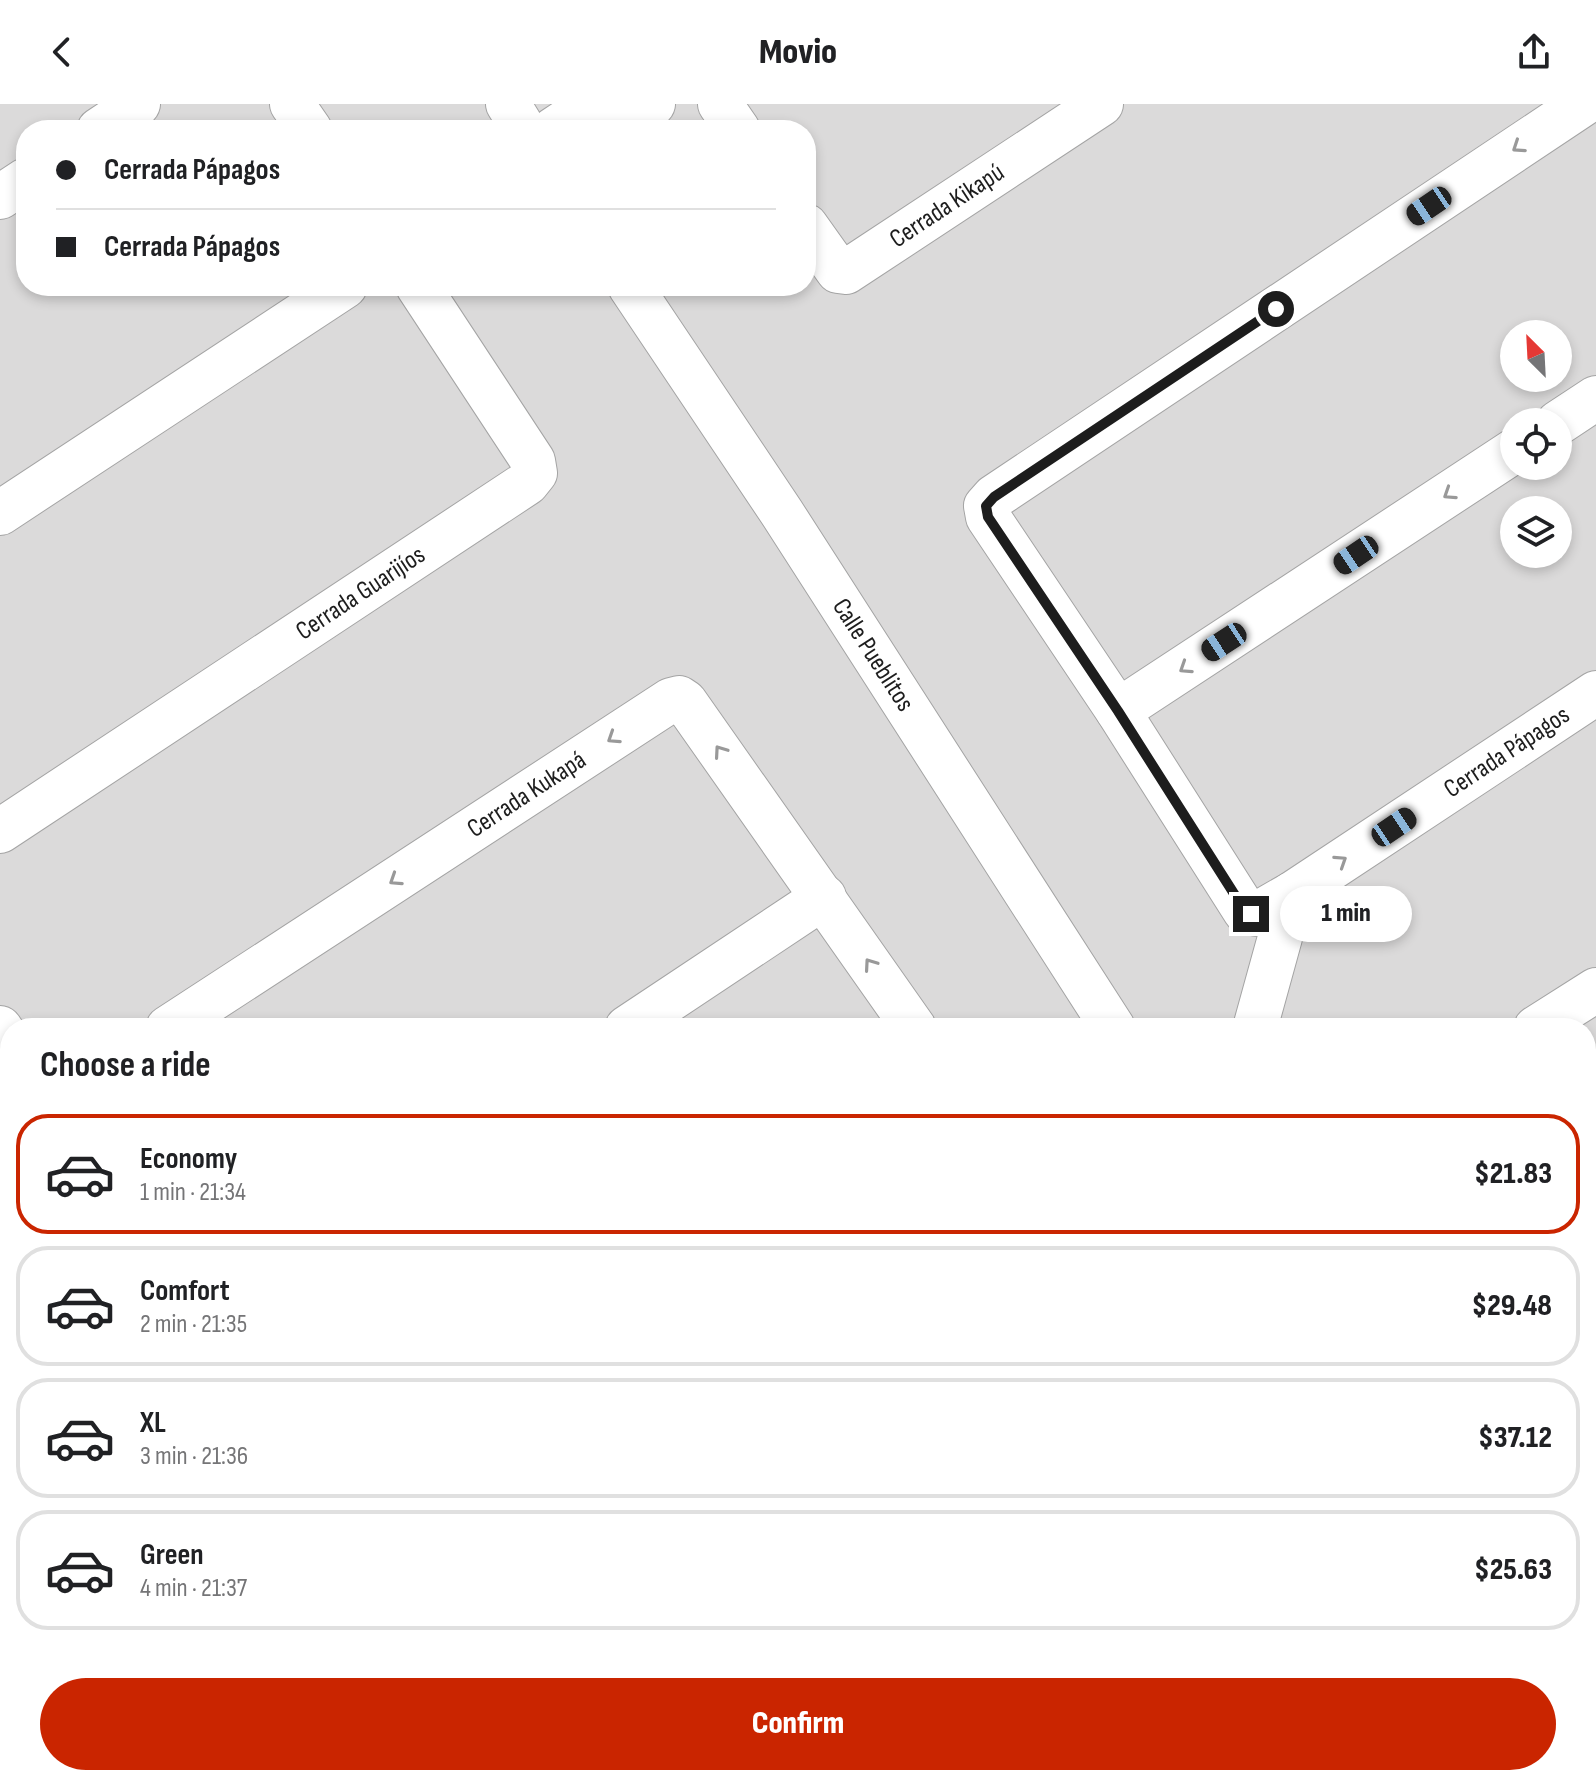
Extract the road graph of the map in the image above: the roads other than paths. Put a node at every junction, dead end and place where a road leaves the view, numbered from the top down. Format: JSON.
{"nodes":[{"id":1,"x":138,"y":104,"type":"edge"},
{"id":2,"x":592,"y":104,"type":"edge"},
{"id":3,"x":653,"y":104,"type":"edge"},
{"id":4,"x":1101,"y":104,"type":"edge"},
{"id":5,"x":1583,"y":104,"type":"edge"},
{"id":6,"x":114,"y":120,"type":"edge"},
{"id":7,"x":568,"y":120,"type":"edge"},
{"id":8,"x":629,"y":120,"type":"edge"},
{"id":9,"x":816,"y":240,"type":"edge"},
{"id":10,"x":330,"y":296,"type":"edge"},
{"id":11,"x":425,"y":296,"type":"edge"},
{"id":12,"x":637,"y":296,"type":"edge"},
{"id":13,"x":1596,"y":398,"type":"edge"},
{"id":14,"x":1572,"y":414,"type":"edge"},
{"id":15,"x":1500,"y":460,"type":"edge"},
{"id":16,"x":0,"y":513,"type":"edge"},
{"id":17,"x":1596,"y":693,"type":"edge"},
{"id":18,"x":1118,"y":711,"type":"junction"},
{"id":19,"x":0,"y":831,"type":"edge"},
{"id":20,"x":824,"y":897,"type":"junction"},
{"id":21,"x":1275,"y":904,"type":"junction"},
{"id":22,"x":1596,"y":990,"type":"edge"},
{"id":23,"x":183,"y":1018,"type":"edge"},
{"id":24,"x":642,"y":1018,"type":"edge"},
{"id":25,"x":907,"y":1018,"type":"edge"},
{"id":26,"x":1107,"y":1018,"type":"edge"},
{"id":27,"x":1232,"y":1018,"type":"edge"},
{"id":28,"x":1257,"y":1018,"type":"edge"},
{"id":29,"x":1552,"y":1018,"type":"edge"}],
"edges":[{"from":1,"to":6,"type":"street"},
{"from":2,"to":7,"type":"street"},
{"from":3,"to":8,"type":"street"},
{"from":4,"to":9,"type":"street","name":"Cerrada Kikapú"},
{"from":5,"to":18,"type":"street","one_way":true},
{"from":10,"to":16,"type":"street"},
{"from":11,"to":19,"type":"street","name":"Cerrada Guarijíos"},
{"from":12,"to":26,"type":"street","name":"Calle Pueblitos"},
{"from":13,"to":14,"type":"street"},
{"from":15,"to":18,"type":"street","one_way":true},
{"from":21,"to":17,"type":"street","name":"Cerrada Pápagos","one_way":true},
{"from":18,"to":21,"type":"street"},
{"from":20,"to":23,"type":"street","name":"Cerrada Kukapá","one_way":true},
{"from":20,"to":24,"type":"street"},
{"from":25,"to":20,"type":"street","name":"Cerrada Kukapá","one_way":true},
{"from":21,"to":27,"type":"street"},
{"from":21,"to":28,"type":"street"},
{"from":22,"to":29,"type":"street"}]}
